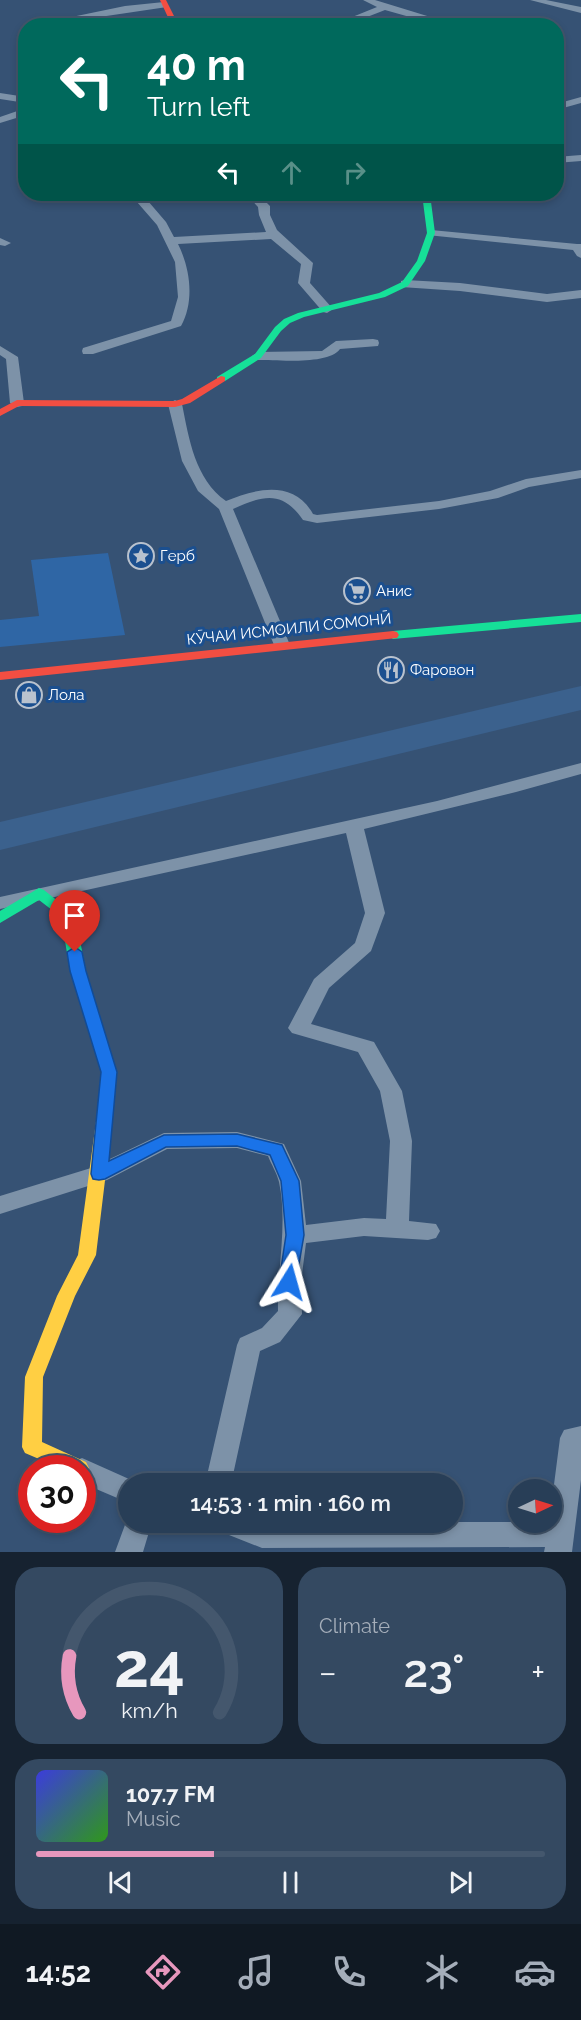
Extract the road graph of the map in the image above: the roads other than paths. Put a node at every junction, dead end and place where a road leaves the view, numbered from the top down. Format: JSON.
{"nodes":[{"id":1,"x":367,"y":0,"type":"edge"},
{"id":2,"x":534,"y":0,"type":"edge"},
{"id":3,"x":163,"y":2,"type":"edge"},
{"id":4,"x":385,"y":7,"type":"junction"},
{"id":5,"x":581,"y":10,"type":"edge"},
{"id":6,"x":72,"y":18,"type":"edge"},
{"id":7,"x":172,"y":18,"type":"edge"},
{"id":8,"x":355,"y":18,"type":"edge"},
{"id":9,"x":424,"y":18,"type":"edge"},
{"id":10,"x":0,"y":96,"type":"edge"},
{"id":11,"x":18,"y":98,"type":"edge"},
{"id":12,"x":581,"y":100,"type":"edge"},
{"id":13,"x":564,"y":105,"type":"edge"},
{"id":14,"x":18,"y":114,"type":"edge"},
{"id":15,"x":0,"y":120,"type":"edge"},
{"id":16,"x":581,"y":158,"type":"edge"},
{"id":17,"x":564,"y":159,"type":"edge"},
{"id":18,"x":142,"y":201,"type":"edge"},
{"id":19,"x":259,"y":201,"type":"edge"},
{"id":20,"x":427,"y":201,"type":"edge"},
{"id":21,"x":431,"y":233,"type":"junction"},
{"id":22,"x":275,"y":234,"type":"junction"},
{"id":23,"x":170,"y":241,"type":"junction"},
{"id":24,"x":580,"y":248,"type":"edge"},
{"id":25,"x":405,"y":285,"type":"junction"},
{"id":26,"x":581,"y":294,"type":"edge"},
{"id":27,"x":327,"y":309,"type":"junction"},
{"id":28,"x":373,"y":343,"type":"dead end"},
{"id":29,"x":0,"y":350,"type":"edge"},
{"id":30,"x":88,"y":351,"type":"dead end"},
{"id":31,"x":258,"y":356,"type":"junction"},
{"id":32,"x":17,"y":403,"type":"junction"},
{"id":33,"x":175,"y":404,"type":"junction"},
{"id":34,"x":0,"y":413,"type":"edge"},
{"id":35,"x":581,"y":474,"type":"edge"},
{"id":36,"x":225,"y":507,"type":"junction"},
{"id":37,"x":581,"y":618,"type":"edge"},
{"id":38,"x":282,"y":645,"type":"junction"},
{"id":39,"x":0,"y":676,"type":"edge"},
{"id":40,"x":581,"y":768,"type":"edge"},
{"id":41,"x":354,"y":826,"type":"junction"},
{"id":42,"x":39,"y":893,"type":"junction"},
{"id":43,"x":0,"y":903,"type":"edge"},
{"id":44,"x":0,"y":918,"type":"edge"},
{"id":45,"x":99,"y":1174,"type":"junction"},
{"id":46,"x":0,"y":1205,"type":"edge"},
{"id":47,"x":397,"y":1229,"type":"junction"},
{"id":48,"x":428,"y":1231,"type":"dead end"},
{"id":49,"x":295,"y":1235,"type":"junction"},
{"id":50,"x":581,"y":1437,"type":"edge"},
{"id":51,"x":49,"y":1455,"type":"edge"},
{"id":52,"x":220,"y":1473,"type":"edge"},
{"id":53,"x":96,"y":1476,"type":"edge"},
{"id":54,"x":118,"y":1486,"type":"edge"},
{"id":55,"x":135,"y":1533,"type":"edge"},
{"id":56,"x":255,"y":1533,"type":"edge"},
{"id":57,"x":560,"y":1544,"type":"edge"},
{"id":58,"x":129,"y":1552,"type":"edge"}],
"edges":[{"from":1,"to":4,"type":"street"},
{"from":2,"to":5,"type":"street"},
{"from":3,"to":6,"type":"street"},
{"from":3,"to":7,"type":"main road"},
{"from":4,"to":8,"type":"street"},
{"from":4,"to":9,"type":"street"},
{"from":10,"to":11,"type":"street"},
{"from":12,"to":13,"type":"street"},
{"from":14,"to":15,"type":"street"},
{"from":16,"to":17,"type":"street"},
{"from":18,"to":23,"type":"street"},
{"from":19,"to":22,"type":"street"},
{"from":20,"to":21,"type":"main road"},
{"from":21,"to":24,"type":"street"},
{"from":21,"to":25,"type":"main road"},
{"from":22,"to":23,"type":"street"},
{"from":22,"to":27,"type":"street"},
{"from":23,"to":30,"type":"street"},
{"from":25,"to":26,"type":"street"},
{"from":25,"to":27,"type":"main road"},
{"from":27,"to":31,"type":"main road"},
{"from":28,"to":31,"type":"street"},
{"from":29,"to":32,"type":"street"},
{"from":31,"to":33,"type":"main road"},
{"from":32,"to":33,"type":"main road"},
{"from":32,"to":34,"type":"main road"},
{"from":33,"to":36,"type":"street"},
{"from":35,"to":36,"type":"street"},
{"from":36,"to":38,"type":"street"},
{"from":37,"to":38,"type":"main road","name":"КӮЧАИ ИСМОИЛИ СОМОНӢ"},
{"from":38,"to":39,"type":"main road","name":"КӮЧАИ ИСМОИЛИ СОМОНӢ"},
{"from":40,"to":41,"type":"street"},
{"from":41,"to":42,"type":"street"},
{"from":41,"to":47,"type":"street"},
{"from":42,"to":43,"type":"street"},
{"from":42,"to":44,"type":"main road"},
{"from":42,"to":45,"type":"main road"},
{"from":45,"to":46,"type":"street"},
{"from":45,"to":49,"type":"street"},
{"from":45,"to":51,"type":"main road"},
{"from":47,"to":48,"type":"street"},
{"from":47,"to":49,"type":"street"},
{"from":49,"to":52,"type":"street"},
{"from":50,"to":57,"type":"street"},
{"from":53,"to":54,"type":"street"},
{"from":55,"to":58,"type":"street"},
{"from":56,"to":57,"type":"street"}]}
